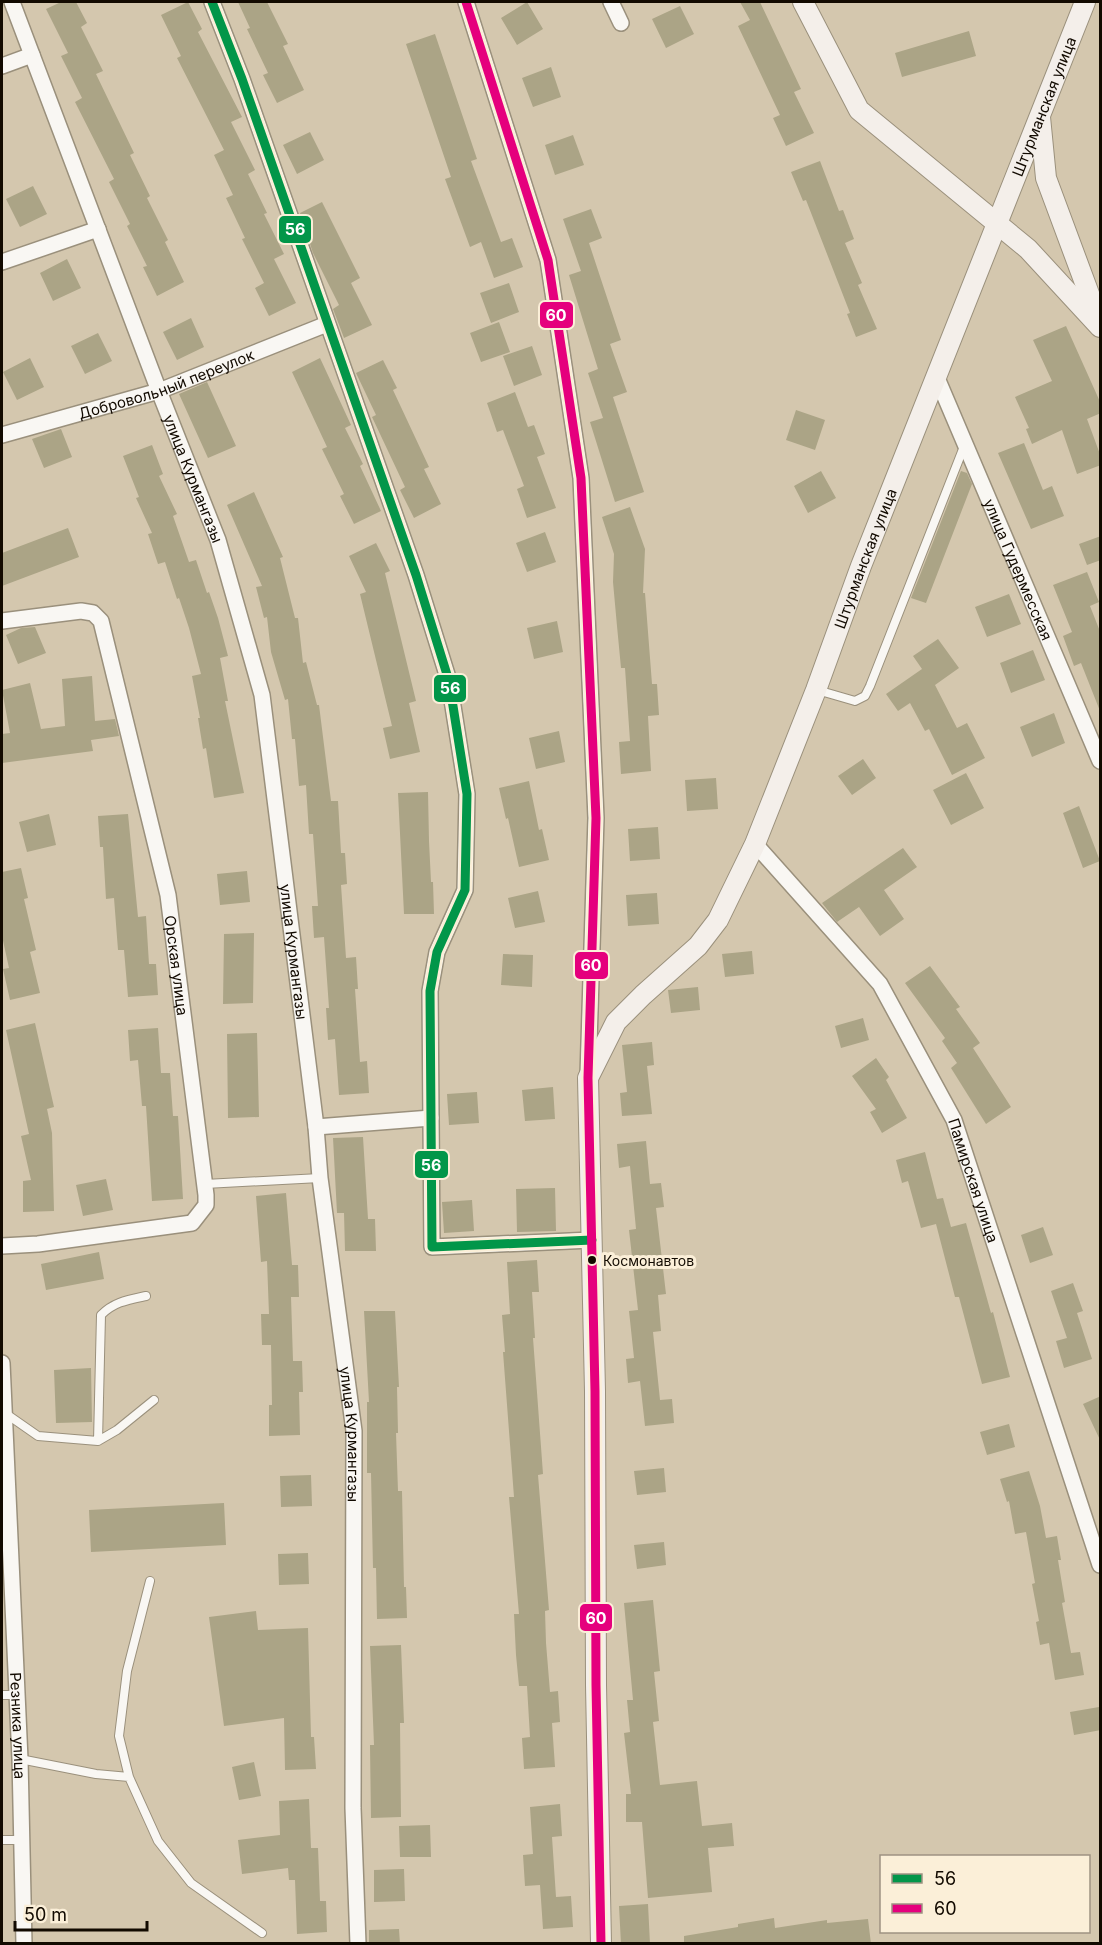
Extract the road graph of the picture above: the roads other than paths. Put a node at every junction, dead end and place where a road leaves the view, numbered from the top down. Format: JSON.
{"nodes":[{"id":1,"x":12,"y":2,"type":"edge"},
{"id":2,"x":212,"y":2,"type":"edge"},
{"id":3,"x":466,"y":2,"type":"edge"},
{"id":4,"x":611,"y":2,"type":"edge"},
{"id":5,"x":803,"y":2,"type":"edge"},
{"id":6,"x":1085,"y":2,"type":"edge"},
{"id":7,"x":621,"y":23,"type":"dead end"},
{"id":8,"x":32,"y":55,"type":"junction"},
{"id":9,"x":2,"y":66,"type":"edge"},
{"id":10,"x":1040,"y":114,"type":"junction"},
{"id":11,"x":996,"y":223,"type":"junction"},
{"id":12,"x":98,"y":229,"type":"junction"},
{"id":13,"x":2,"y":262,"type":"edge"},
{"id":14,"x":327,"y":324,"type":"junction"},
{"id":15,"x":1101,"y":326,"type":"edge"},
{"id":16,"x":937,"y":378,"type":"junction"},
{"id":17,"x":159,"y":391,"type":"junction"},
{"id":18,"x":2,"y":435,"type":"edge"},
{"id":19,"x":965,"y":444,"type":"junction"},
{"id":20,"x":2,"y":621,"type":"edge"},
{"id":21,"x":816,"y":690,"type":"junction"},
{"id":22,"x":1101,"y":761,"type":"edge"},
{"id":23,"x":755,"y":844,"type":"junction"},
{"id":24,"x":588,"y":1078,"type":"junction"},
{"id":25,"x":431,"y":1118,"type":"junction"},
{"id":26,"x":316,"y":1127,"type":"junction"},
{"id":27,"x":320,"y":1178,"type":"junction"},
{"id":28,"x":205,"y":1184,"type":"junction"},
{"id":29,"x":592,"y":1240,"type":"junction"},
{"id":30,"x":2,"y":1246,"type":"edge"},
{"id":31,"x":146,"y":1296,"type":"dead end"},
{"id":32,"x":2,"y":1363,"type":"edge"},
{"id":33,"x":154,"y":1400,"type":"dead end"},
{"id":34,"x":5,"y":1413,"type":"junction"},
{"id":35,"x":98,"y":1441,"type":"junction"},
{"id":36,"x":6,"y":1537,"type":"edge"},
{"id":37,"x":1101,"y":1565,"type":"edge"},
{"id":38,"x":150,"y":1581,"type":"dead end"},
{"id":39,"x":2,"y":1695,"type":"edge"},
{"id":40,"x":17,"y":1695,"type":"junction"},
{"id":41,"x":20,"y":1759,"type":"junction"},
{"id":42,"x":129,"y":1777,"type":"junction"},
{"id":43,"x":2,"y":1840,"type":"edge"},
{"id":44,"x":22,"y":1840,"type":"junction"},
{"id":45,"x":262,"y":1933,"type":"dead end"},
{"id":46,"x":24,"y":1944,"type":"edge"},
{"id":47,"x":358,"y":1944,"type":"edge"},
{"id":48,"x":601,"y":1944,"type":"edge"}],
"edges":[{"from":1,"to":8,"type":"street","name":"улица Курмангазы"},
{"from":2,"to":14,"type":"street"},
{"from":3,"to":24,"type":"street"},
{"from":4,"to":7,"type":"street"},
{"from":5,"to":11,"type":"street"},
{"from":6,"to":10,"type":"street","name":"Штурманская улица"},
{"from":8,"to":9,"type":"street"},
{"from":8,"to":12,"type":"street","name":"улица Курмангазы"},
{"from":10,"to":11,"type":"street","name":"Штурманская улица"},
{"from":10,"to":15,"type":"street"},
{"from":11,"to":15,"type":"street"},
{"from":11,"to":16,"type":"street","name":"Штурманская улица"},
{"from":12,"to":13,"type":"street"},
{"from":12,"to":17,"type":"street","name":"улица Курмангазы"},
{"from":14,"to":17,"type":"street","name":"Добровольный переулок"},
{"from":14,"to":25,"type":"street"},
{"from":16,"to":19,"type":"street","name":"улица Гудермесская"},
{"from":16,"to":21,"type":"street","name":"Штурманская улица"},
{"from":17,"to":18,"type":"street","name":"Добровольный переулок"},
{"from":17,"to":26,"type":"street","name":"улица Курмангазы"},
{"from":19,"to":21,"type":"lane"},
{"from":19,"to":22,"type":"street","name":"улица Гудермесская"},
{"from":20,"to":28,"type":"street","name":"Орская улица"},
{"from":21,"to":23,"type":"street","name":"Штурманская улица"},
{"from":23,"to":24,"type":"street","name":"Штурманская улица"},
{"from":23,"to":37,"type":"street","name":"Памирская улица"},
{"from":24,"to":29,"type":"street"},
{"from":25,"to":26,"type":"street"},
{"from":25,"to":29,"type":"street"},
{"from":26,"to":27,"type":"street","name":"улица Курмангазы"},
{"from":27,"to":28,"type":"lane"},
{"from":27,"to":47,"type":"street","name":"улица Курмангазы"},
{"from":28,"to":30,"type":"street","name":"Орская улица"},
{"from":29,"to":48,"type":"street"},
{"from":31,"to":35,"type":"lane"},
{"from":32,"to":34,"type":"street","name":"Резника улица"},
{"from":33,"to":35,"type":"lane"},
{"from":34,"to":35,"type":"lane"},
{"from":34,"to":36,"type":"street","name":"Резника улица"},
{"from":36,"to":40,"type":"street","name":"Резника улица"},
{"from":38,"to":42,"type":"lane"},
{"from":39,"to":40,"type":"lane"},
{"from":40,"to":41,"type":"street","name":"Резника улица"},
{"from":41,"to":42,"type":"lane"},
{"from":41,"to":44,"type":"street","name":"Резника улица"},
{"from":42,"to":45,"type":"lane"},
{"from":43,"to":44,"type":"lane"},
{"from":44,"to":46,"type":"street","name":"Резника улица"}]}
